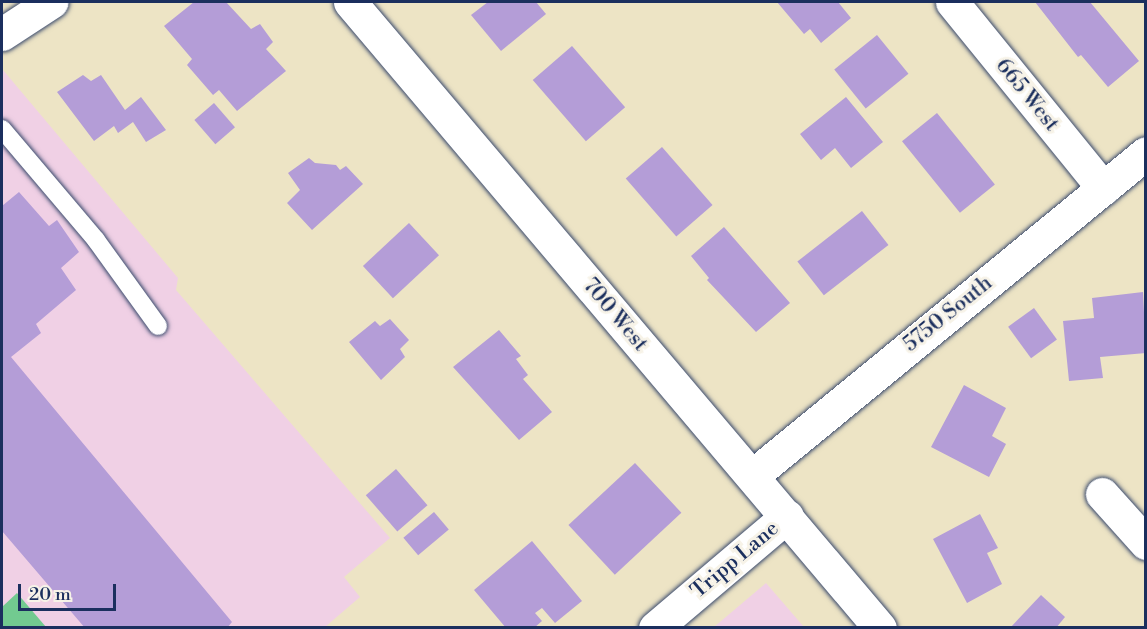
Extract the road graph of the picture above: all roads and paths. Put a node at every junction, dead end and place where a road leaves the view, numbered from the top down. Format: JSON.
{"nodes":[{"id":1,"x":51,"y":2,"type":"edge"},
{"id":2,"x":350,"y":2,"type":"edge"},
{"id":3,"x":952,"y":2,"type":"edge"},
{"id":4,"x":2,"y":34,"type":"edge"},
{"id":5,"x":2,"y":129,"type":"edge"},
{"id":6,"x":1146,"y":153,"type":"edge"},
{"id":7,"x":1103,"y":188,"type":"junction"},
{"id":8,"x":158,"y":326,"type":"dead end"},
{"id":9,"x":752,"y":476,"type":"junction"},
{"id":10,"x":1102,"y":494,"type":"dead end"},
{"id":11,"x":787,"y":516,"type":"junction"},
{"id":12,"x":1146,"y":543,"type":"edge"},
{"id":13,"x":656,"y":627,"type":"edge"},
{"id":14,"x":880,"y":627,"type":"edge"}],
"edges":[{"from":1,"to":4,"type":"street"},
{"from":2,"to":9,"type":"street","name":"700 West"},
{"from":3,"to":7,"type":"street","name":"665 West"},
{"from":5,"to":8,"type":"lane"},
{"from":6,"to":7,"type":"street","name":"5750 South"},
{"from":7,"to":9,"type":"street","name":"5750 South"},
{"from":9,"to":11,"type":"street","name":"700 West"},
{"from":10,"to":12,"type":"street"},
{"from":11,"to":13,"type":"street","name":"Tripp Lane"},
{"from":11,"to":14,"type":"street","name":"700 West"}]}
